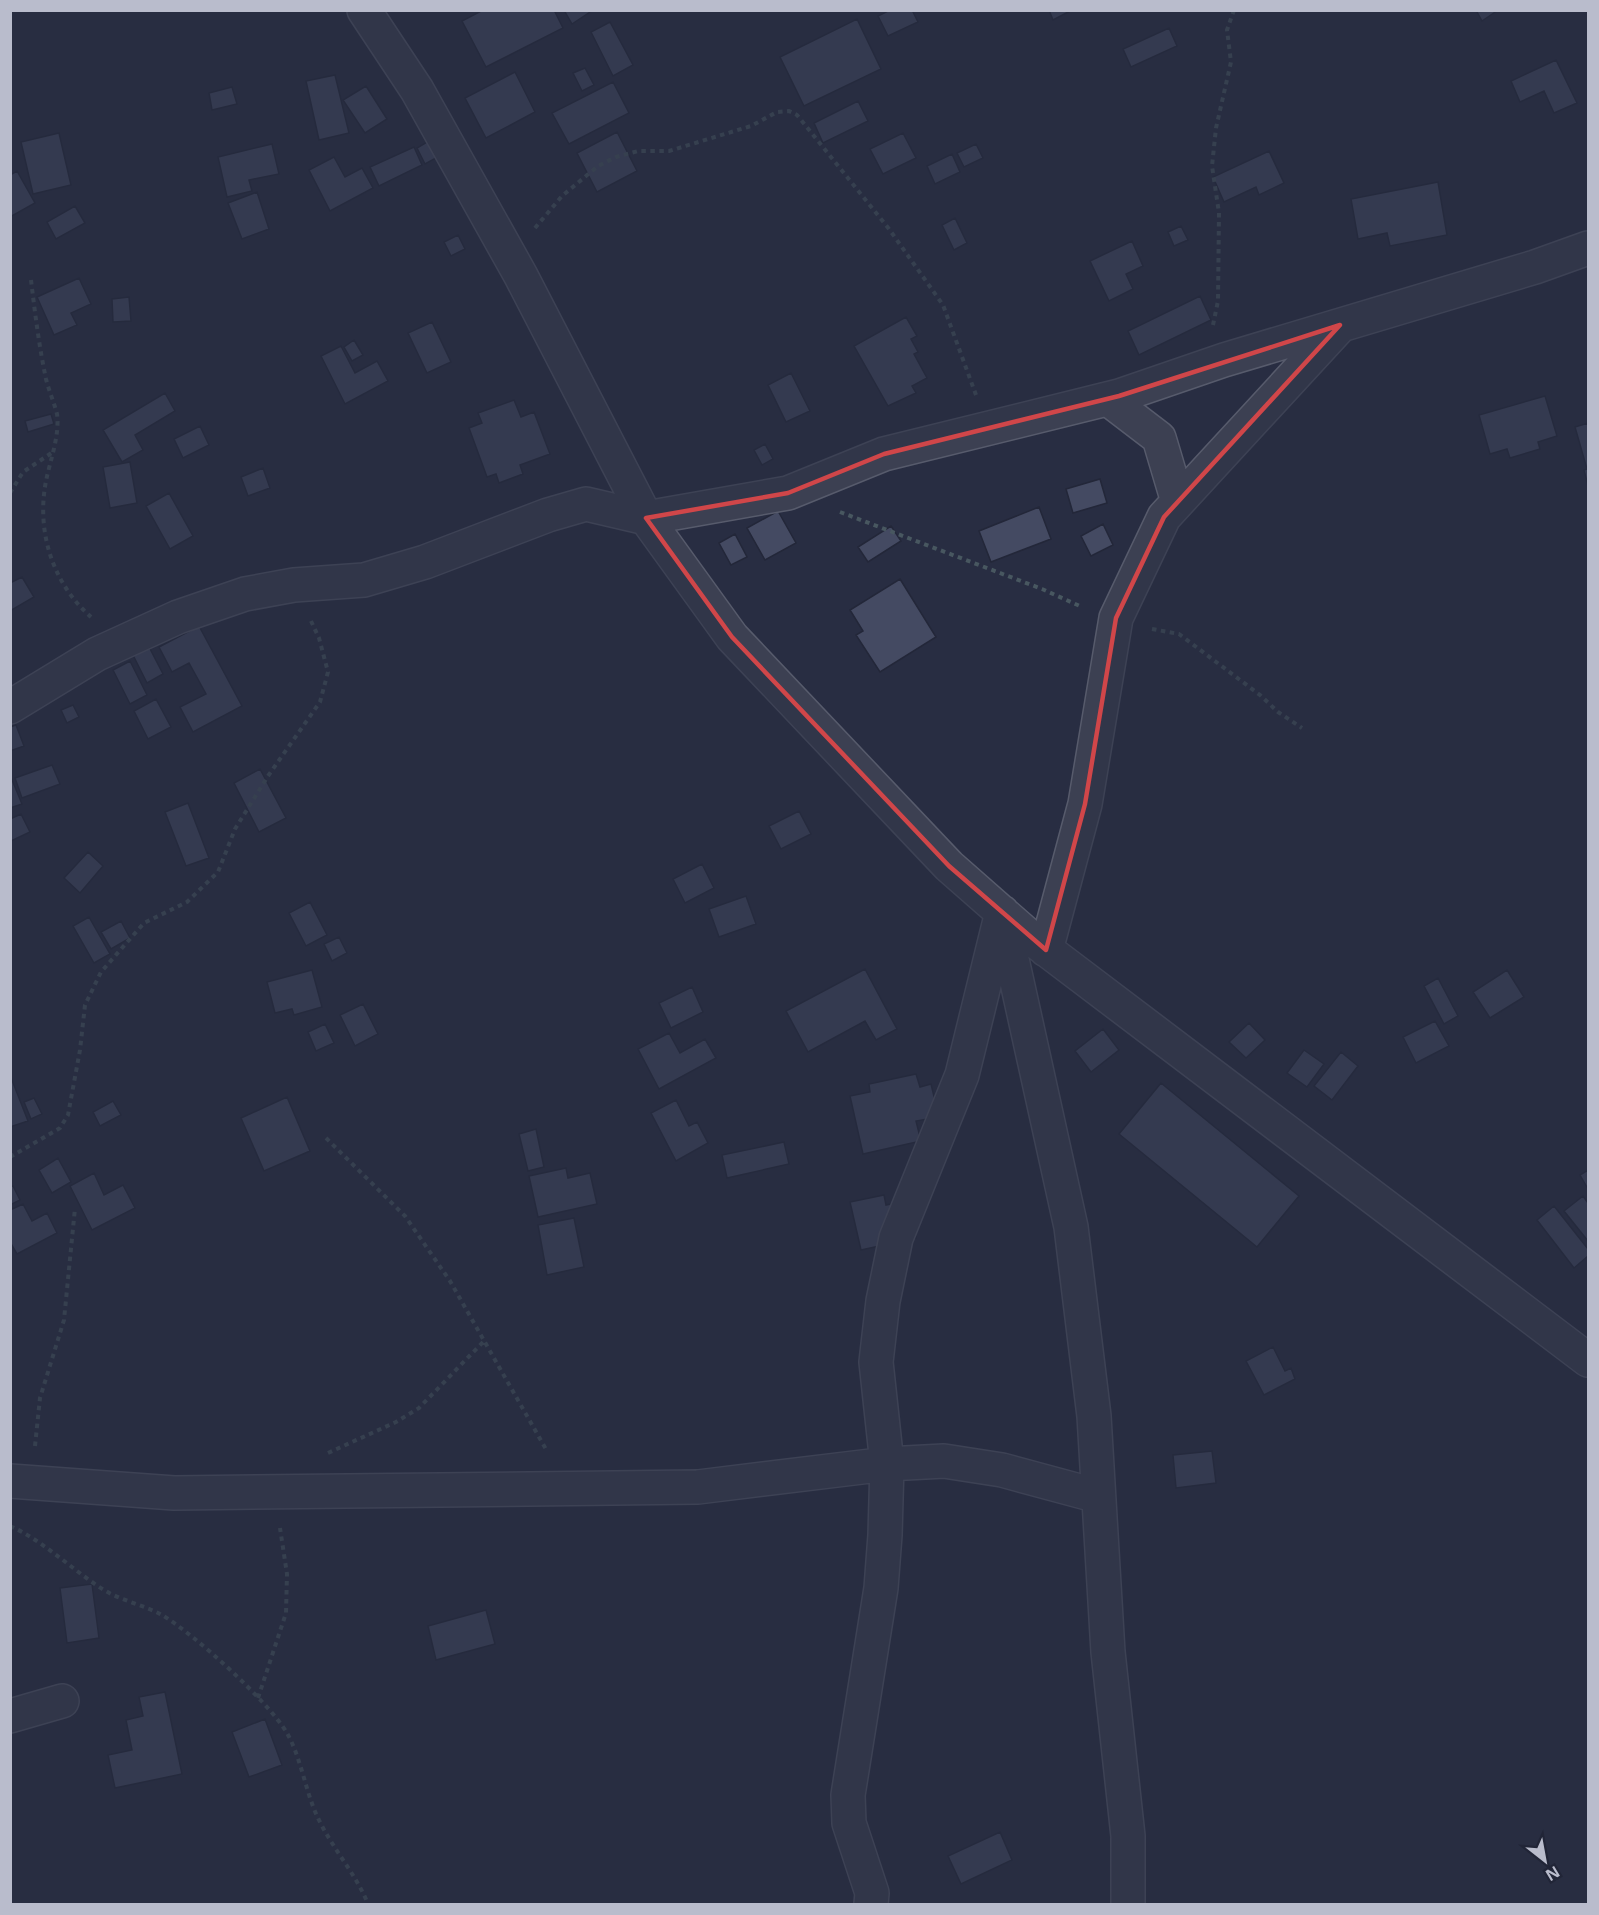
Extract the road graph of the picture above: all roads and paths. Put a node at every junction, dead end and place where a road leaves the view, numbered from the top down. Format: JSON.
{"nodes":[{"id":1,"x":364,"y":10,"type":"edge"},
{"id":2,"x":1234,"y":10,"type":"edge"},
{"id":3,"x":1588,"y":248,"type":"edge"},
{"id":4,"x":510,"y":256,"type":"junction"},
{"id":5,"x":31,"y":280,"type":"dead end"},
{"id":6,"x":1340,"y":325,"type":"junction"},
{"id":7,"x":1203,"y":367,"type":"junction"},
{"id":8,"x":1108,"y":399,"type":"junction"},
{"id":9,"x":988,"y":430,"type":"junction"},
{"id":10,"x":53,"y":451,"type":"junction"},
{"id":11,"x":10,"y":493,"type":"edge"},
{"id":12,"x":788,"y":493,"type":"junction"},
{"id":13,"x":1178,"y":502,"type":"junction"},
{"id":14,"x":646,"y":518,"type":"junction"},
{"id":15,"x":294,"y":585,"type":"junction"},
{"id":16,"x":1116,"y":618,"type":"junction"},
{"id":17,"x":121,"y":643,"type":"junction"},
{"id":18,"x":10,"y":707,"type":"edge"},
{"id":19,"x":1302,"y":728,"type":"dead end"},
{"id":20,"x":1002,"y":912,"type":"junction"},
{"id":21,"x":1046,"y":950,"type":"junction"},
{"id":22,"x":326,"y":1138,"type":"dead end"},
{"id":23,"x":10,"y":1157,"type":"edge"},
{"id":24,"x":75,"y":1209,"type":"dead end"},
{"id":25,"x":484,"y":1341,"type":"junction"},
{"id":26,"x":1588,"y":1360,"type":"edge"},
{"id":27,"x":325,"y":1454,"type":"dead end"},
{"id":28,"x":887,"y":1464,"type":"junction"},
{"id":29,"x":21,"y":1482,"type":"edge"},
{"id":30,"x":571,"y":1488,"type":"junction"},
{"id":31,"x":266,"y":1492,"type":"junction"},
{"id":32,"x":1098,"y":1496,"type":"junction"},
{"id":33,"x":10,"y":1526,"type":"edge"},
{"id":34,"x":258,"y":1699,"type":"junction"},
{"id":35,"x":62,"y":1701,"type":"dead end"},
{"id":36,"x":10,"y":1716,"type":"edge"},
{"id":37,"x":368,"y":1905,"type":"edge"},
{"id":38,"x":871,"y":1905,"type":"edge"},
{"id":39,"x":1128,"y":1905,"type":"edge"}],
"edges":[{"from":1,"to":4,"type":"street"},
{"from":2,"to":7,"type":"path"},
{"from":3,"to":6,"type":"street"},
{"from":4,"to":9,"type":"path"},
{"from":4,"to":14,"type":"street"},
{"from":5,"to":10,"type":"path"},
{"from":6,"to":7,"type":"street"},
{"from":6,"to":13,"type":"street"},
{"from":7,"to":8,"type":"street"},
{"from":8,"to":9,"type":"street"},
{"from":8,"to":13,"type":"street"},
{"from":9,"to":12,"type":"street"},
{"from":10,"to":11,"type":"path"},
{"from":10,"to":17,"type":"path"},
{"from":12,"to":14,"type":"street"},
{"from":12,"to":16,"type":"path"},
{"from":13,"to":16,"type":"street"},
{"from":14,"to":15,"type":"street"},
{"from":14,"to":20,"type":"street"},
{"from":15,"to":17,"type":"street"},
{"from":15,"to":23,"type":"path"},
{"from":16,"to":19,"type":"path"},
{"from":16,"to":21,"type":"street"},
{"from":17,"to":18,"type":"street"},
{"from":20,"to":21,"type":"street"},
{"from":20,"to":28,"type":"street"},
{"from":20,"to":32,"type":"street"},
{"from":21,"to":26,"type":"street"},
{"from":22,"to":25,"type":"path"},
{"from":24,"to":29,"type":"path"},
{"from":25,"to":27,"type":"path"},
{"from":25,"to":30,"type":"path"},
{"from":28,"to":30,"type":"street"},
{"from":28,"to":32,"type":"street"},
{"from":28,"to":38,"type":"street"},
{"from":29,"to":31,"type":"street"},
{"from":30,"to":31,"type":"street"},
{"from":31,"to":34,"type":"path"},
{"from":32,"to":39,"type":"street"},
{"from":33,"to":34,"type":"path"},
{"from":34,"to":37,"type":"path"},
{"from":35,"to":36,"type":"street"}]}
